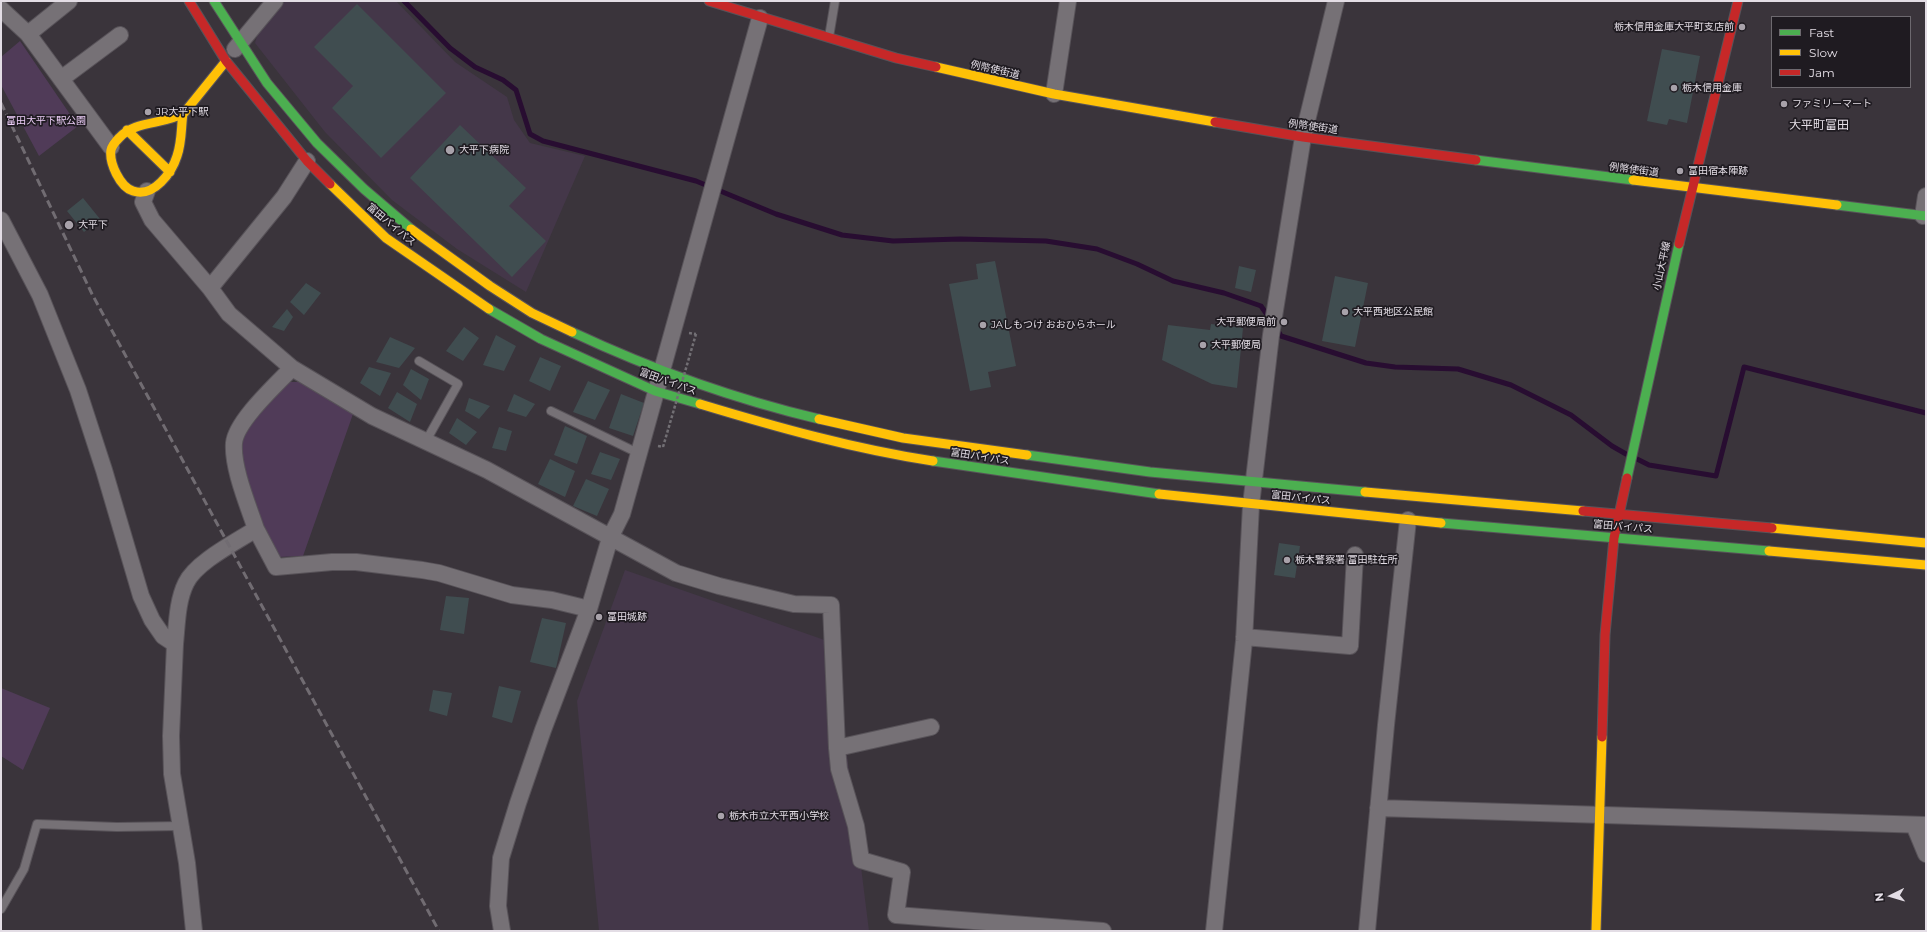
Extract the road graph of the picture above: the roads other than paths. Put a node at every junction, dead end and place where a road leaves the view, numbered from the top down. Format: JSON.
{"nodes":[{"id":1,"x":68,"y":1,"type":"edge"},
{"id":2,"x":189,"y":1,"type":"edge"},
{"id":3,"x":214,"y":1,"type":"edge"},
{"id":4,"x":275,"y":1,"type":"edge"},
{"id":5,"x":709,"y":1,"type":"edge"},
{"id":6,"x":835,"y":1,"type":"edge"},
{"id":7,"x":1068,"y":1,"type":"edge"},
{"id":8,"x":1336,"y":1,"type":"edge"},
{"id":9,"x":1738,"y":1,"type":"edge"},
{"id":10,"x":1,"y":9,"type":"edge"},
{"id":11,"x":760,"y":18,"type":"junction"},
{"id":12,"x":28,"y":34,"type":"junction"},
{"id":13,"x":120,"y":35,"type":"dead end"},
{"id":14,"x":828,"y":38,"type":"junction"},
{"id":15,"x":239,"y":43,"type":"junction"},
{"id":16,"x":226,"y":61,"type":"junction"},
{"id":17,"x":62,"y":79,"type":"junction"},
{"id":18,"x":1054,"y":94,"type":"junction"},
{"id":19,"x":183,"y":113,"type":"junction"},
{"id":20,"x":126,"y":130,"type":"junction"},
{"id":21,"x":1303,"y":137,"type":"junction"},
{"id":22,"x":111,"y":147,"type":"junction"},
{"id":23,"x":306,"y":161,"type":"junction"},
{"id":24,"x":170,"y":172,"type":"junction"},
{"id":25,"x":1691,"y":188,"type":"junction"},
{"id":26,"x":147,"y":191,"type":"junction"},
{"id":27,"x":1926,"y":196,"type":"edge"},
{"id":28,"x":1924,"y":216,"type":"edge"},
{"id":29,"x":1,"y":220,"type":"edge"},
{"id":30,"x":210,"y":288,"type":"junction"},
{"id":31,"x":419,"y":361,"type":"dead end"},
{"id":32,"x":292,"y":368,"type":"junction"},
{"id":33,"x":661,"y":370,"type":"junction"},
{"id":34,"x":655,"y":391,"type":"junction"},
{"id":35,"x":551,"y":411,"type":"dead end"},
{"id":36,"x":426,"y":441,"type":"junction"},
{"id":37,"x":638,"y":453,"type":"junction"},
{"id":38,"x":1253,"y":480,"type":"junction"},
{"id":39,"x":1251,"y":504,"type":"junction"},
{"id":40,"x":1620,"y":514,"type":"junction"},
{"id":41,"x":1408,"y":520,"type":"junction"},
{"id":42,"x":256,"y":529,"type":"junction"},
{"id":43,"x":610,"y":538,"type":"junction"},
{"id":44,"x":1614,"y":538,"type":"junction"},
{"id":45,"x":1926,"y":543,"type":"edge"},
{"id":46,"x":1355,"y":555,"type":"dead end"},
{"id":47,"x":1926,"y":565,"type":"edge"},
{"id":48,"x":589,"y":609,"type":"junction"},
{"id":49,"x":1244,"y":637,"type":"junction"},
{"id":50,"x":175,"y":644,"type":"junction"},
{"id":51,"x":931,"y":727,"type":"dead end"},
{"id":52,"x":837,"y":748,"type":"junction"},
{"id":53,"x":1378,"y":808,"type":"junction"},
{"id":54,"x":1599,"y":815,"type":"junction"},
{"id":55,"x":1920,"y":825,"type":"edge"},
{"id":56,"x":181,"y":826,"type":"junction"},
{"id":57,"x":1926,"y":854,"type":"edge"},
{"id":58,"x":1,"y":909,"type":"edge"},
{"id":59,"x":966,"y":926,"type":"edge"},
{"id":60,"x":194,"y":931,"type":"edge"},
{"id":61,"x":502,"y":931,"type":"edge"},
{"id":62,"x":1103,"y":931,"type":"edge"},
{"id":63,"x":1214,"y":931,"type":"edge"},
{"id":64,"x":1367,"y":931,"type":"edge"},
{"id":65,"x":1596,"y":931,"type":"edge"}],
"edges":[{"from":1,"to":12,"type":"street"},
{"from":2,"to":16,"type":"main road","name":"富田バイパス"},
{"from":3,"to":15,"type":"main road","name":"富田バイパス"},
{"from":4,"to":15,"type":"street"},
{"from":5,"to":11,"type":"main road","name":"例幣使街道"},
{"from":6,"to":14,"type":"lane"},
{"from":7,"to":18,"type":"street"},
{"from":8,"to":21,"type":"street"},
{"from":9,"to":25,"type":"main road","name":"小山大平線"},
{"from":10,"to":12,"type":"street"},
{"from":11,"to":14,"type":"main road","name":"例幣使街道"},
{"from":11,"to":33,"type":"street"},
{"from":12,"to":17,"type":"street"},
{"from":13,"to":17,"type":"street"},
{"from":14,"to":18,"type":"main road","name":"例幣使街道"},
{"from":15,"to":16,"type":"street"},
{"from":15,"to":33,"type":"main road","name":"富田バイパス"},
{"from":16,"to":19,"type":"main road"},
{"from":16,"to":23,"type":"main road","name":"富田バイパス"},
{"from":17,"to":22,"type":"street"},
{"from":18,"to":21,"type":"main road","name":"例幣使街道"},
{"from":19,"to":20,"type":"main road"},
{"from":19,"to":24,"type":"main road"},
{"from":20,"to":22,"type":"main road"},
{"from":20,"to":24,"type":"main road"},
{"from":21,"to":25,"type":"main road","name":"例幣使街道"},
{"from":21,"to":38,"type":"street"},
{"from":22,"to":26,"type":"main road"},
{"from":23,"to":30,"type":"street"},
{"from":23,"to":34,"type":"main road","name":"富田バイパス"},
{"from":24,"to":26,"type":"main road"},
{"from":25,"to":28,"type":"main road","name":"例幣使街道"},
{"from":25,"to":40,"type":"main road","name":"小山大平線"},
{"from":26,"to":30,"type":"street"},
{"from":27,"to":28,"type":"street"},
{"from":29,"to":50,"type":"street"},
{"from":30,"to":32,"type":"street"},
{"from":31,"to":36,"type":"lane"},
{"from":32,"to":36,"type":"street"},
{"from":32,"to":42,"type":"street"},
{"from":33,"to":34,"type":"street"},
{"from":33,"to":38,"type":"main road","name":"富田バイパス"},
{"from":34,"to":37,"type":"street"},
{"from":34,"to":39,"type":"main road","name":"富田バイパス"},
{"from":35,"to":37,"type":"lane"},
{"from":36,"to":43,"type":"street"},
{"from":37,"to":43,"type":"street"},
{"from":38,"to":39,"type":"street"},
{"from":38,"to":40,"type":"main road","name":"富田バイパス"},
{"from":39,"to":41,"type":"main road","name":"富田バイパス"},
{"from":39,"to":49,"type":"street"},
{"from":40,"to":44,"type":"main road","name":"小山大平線"},
{"from":40,"to":45,"type":"main road","name":"富田バイパス"},
{"from":41,"to":44,"type":"main road","name":"富田バイパス"},
{"from":41,"to":53,"type":"street"},
{"from":42,"to":48,"type":"street"},
{"from":42,"to":50,"type":"street"},
{"from":43,"to":48,"type":"street"},
{"from":43,"to":52,"type":"street"},
{"from":44,"to":47,"type":"main road","name":"富田バイパス"},
{"from":44,"to":54,"type":"main road","name":"小山大平線"},
{"from":46,"to":49,"type":"street"},
{"from":48,"to":61,"type":"street"},
{"from":49,"to":63,"type":"street"},
{"from":50,"to":56,"type":"street"},
{"from":51,"to":52,"type":"street"},
{"from":52,"to":59,"type":"street"},
{"from":53,"to":54,"type":"street"},
{"from":53,"to":64,"type":"street"},
{"from":54,"to":55,"type":"street"},
{"from":54,"to":65,"type":"main road","name":"小山大平線"},
{"from":55,"to":57,"type":"street"},
{"from":56,"to":58,"type":"lane"},
{"from":56,"to":60,"type":"street"},
{"from":59,"to":62,"type":"street"}]}
